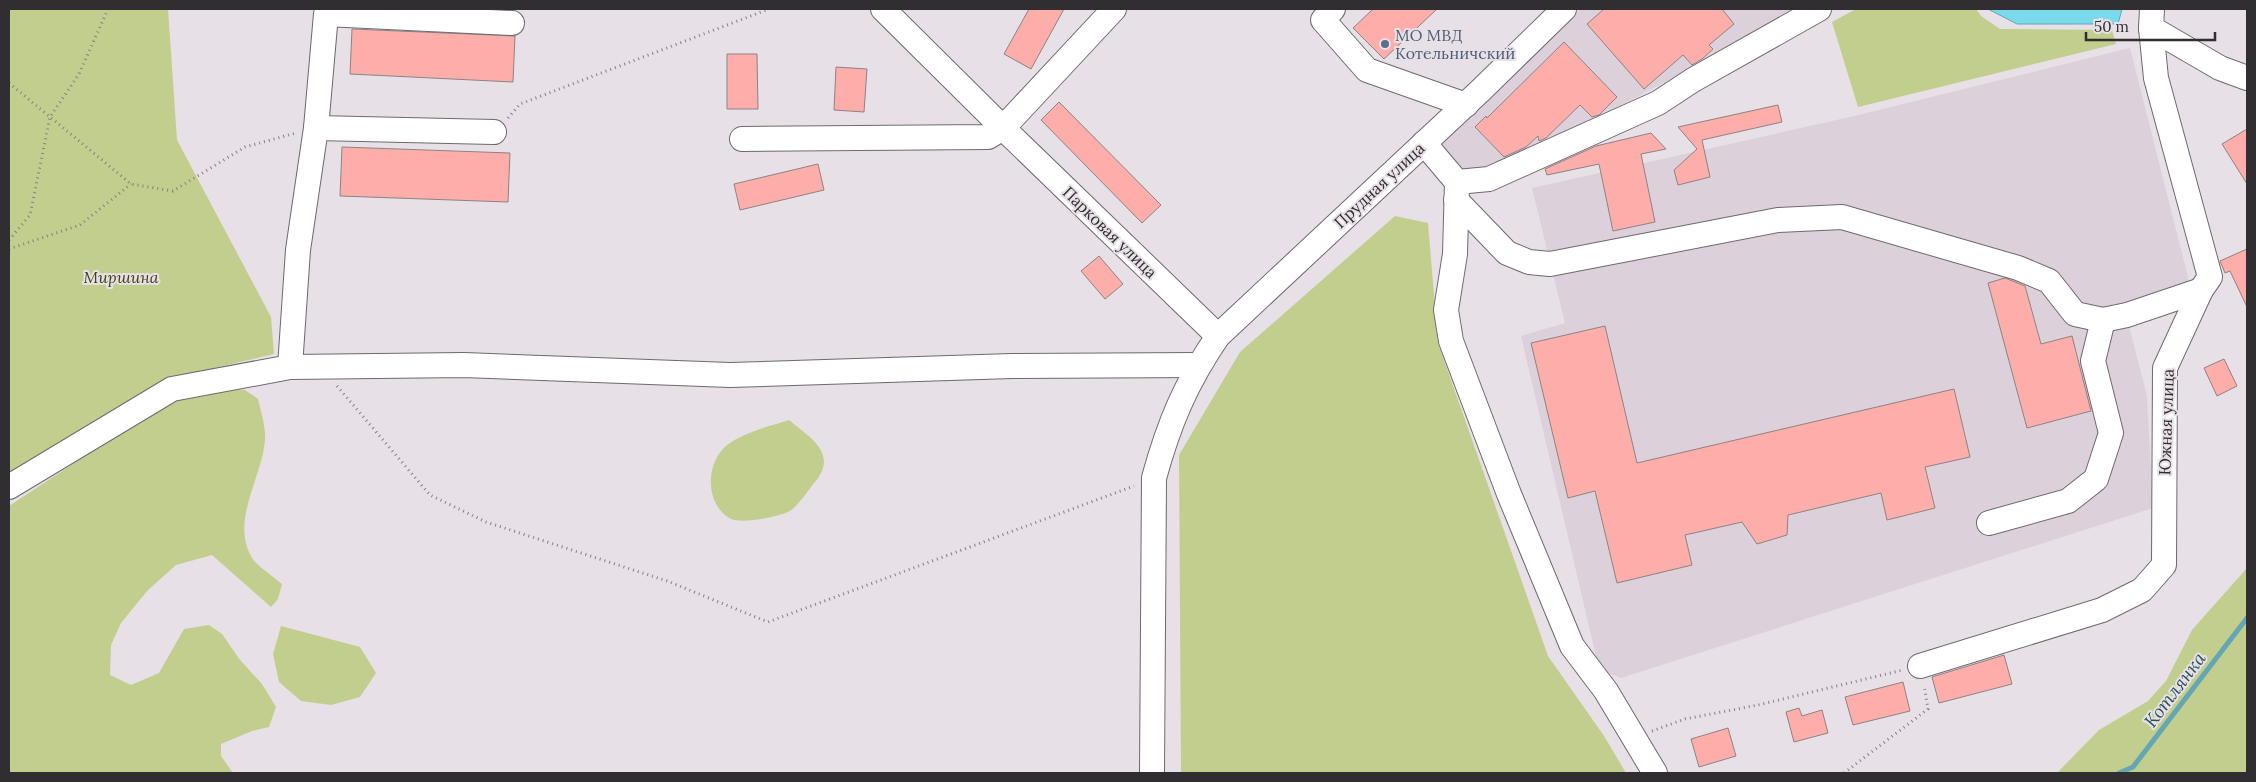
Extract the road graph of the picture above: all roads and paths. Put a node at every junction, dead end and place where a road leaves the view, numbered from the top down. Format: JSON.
{"nodes":[{"id":1,"x":108,"y":9,"type":"edge"},
{"id":2,"x":769,"y":9,"type":"edge"},
{"id":3,"x":883,"y":9,"type":"edge"},
{"id":4,"x":1114,"y":9,"type":"edge"},
{"id":5,"x":1333,"y":9,"type":"edge"},
{"id":6,"x":1564,"y":9,"type":"edge"},
{"id":7,"x":1819,"y":9,"type":"edge"},
{"id":8,"x":2152,"y":18,"type":"edge"},
{"id":9,"x":512,"y":23,"type":"dead end"},
{"id":10,"x":2247,"y":78,"type":"edge"},
{"id":11,"x":9,"y":83,"type":"edge"},
{"id":12,"x":1466,"y":104,"type":"junction"},
{"id":13,"x":50,"y":117,"type":"junction"},
{"id":14,"x":316,"y":128,"type":"junction"},
{"id":15,"x":1003,"y":128,"type":"junction"},
{"id":16,"x":494,"y":132,"type":"joint"},
{"id":17,"x":742,"y":139,"type":"dead end"},
{"id":18,"x":1424,"y":143,"type":"junction"},
{"id":19,"x":131,"y":184,"type":"junction"},
{"id":20,"x":1457,"y":191,"type":"junction"},
{"id":21,"x":9,"y":240,"type":"edge"},
{"id":22,"x":9,"y":249,"type":"edge"},
{"id":23,"x":2201,"y":290,"type":"junction"},
{"id":24,"x":2103,"y":320,"type":"junction"},
{"id":25,"x":1218,"y":336,"type":"junction"},
{"id":26,"x":1198,"y":365,"type":"junction"},
{"id":27,"x":320,"y":366,"type":"junction"},
{"id":28,"x":290,"y":367,"type":"junction"},
{"id":29,"x":1154,"y":478,"type":"junction"},
{"id":30,"x":9,"y":487,"type":"edge"},
{"id":31,"x":1989,"y":523,"type":"dead end"},
{"id":32,"x":1920,"y":666,"type":"junction"},
{"id":33,"x":1635,"y":738,"type":"junction"},
{"id":34,"x":1152,"y":773,"type":"edge"},
{"id":35,"x":1655,"y":773,"type":"edge"},
{"id":36,"x":1844,"y":773,"type":"edge"}],
"edges":[{"from":1,"to":13,"type":"path"},
{"from":2,"to":16,"type":"path"},
{"from":3,"to":15,"type":"street","name":"Парковая улица"},
{"from":4,"to":15,"type":"street"},
{"from":5,"to":12,"type":"street"},
{"from":6,"to":12,"type":"street","name":"Прудная улица"},
{"from":7,"to":20,"type":"street"},
{"from":8,"to":10,"type":"street","name":"Южная улица"},
{"from":8,"to":23,"type":"street","name":"Южная улица"},
{"from":9,"to":14,"type":"street"},
{"from":11,"to":13,"type":"path"},
{"from":12,"to":18,"type":"street","name":"Прудная улица"},
{"from":13,"to":19,"type":"path"},
{"from":13,"to":21,"type":"path"},
{"from":14,"to":16,"type":"street"},
{"from":14,"to":19,"type":"path"},
{"from":14,"to":28,"type":"street"},
{"from":15,"to":17,"type":"street"},
{"from":15,"to":25,"type":"street","name":"Парковая улица"},
{"from":18,"to":20,"type":"street"},
{"from":18,"to":25,"type":"street","name":"Прудная улица"},
{"from":19,"to":22,"type":"path"},
{"from":20,"to":24,"type":"street"},
{"from":20,"to":33,"type":"street"},
{"from":23,"to":24,"type":"street"},
{"from":23,"to":32,"type":"street","name":"Южная улица"},
{"from":24,"to":31,"type":"street"},
{"from":25,"to":26,"type":"street","name":"Прудная улица"},
{"from":26,"to":27,"type":"street"},
{"from":26,"to":29,"type":"street","name":"Прудная улица"},
{"from":27,"to":28,"type":"street"},
{"from":27,"to":29,"type":"path"},
{"from":28,"to":30,"type":"street"},
{"from":29,"to":34,"type":"street","name":"Прудная улица"},
{"from":32,"to":33,"type":"path"},
{"from":32,"to":36,"type":"path"},
{"from":33,"to":35,"type":"street"}]}
